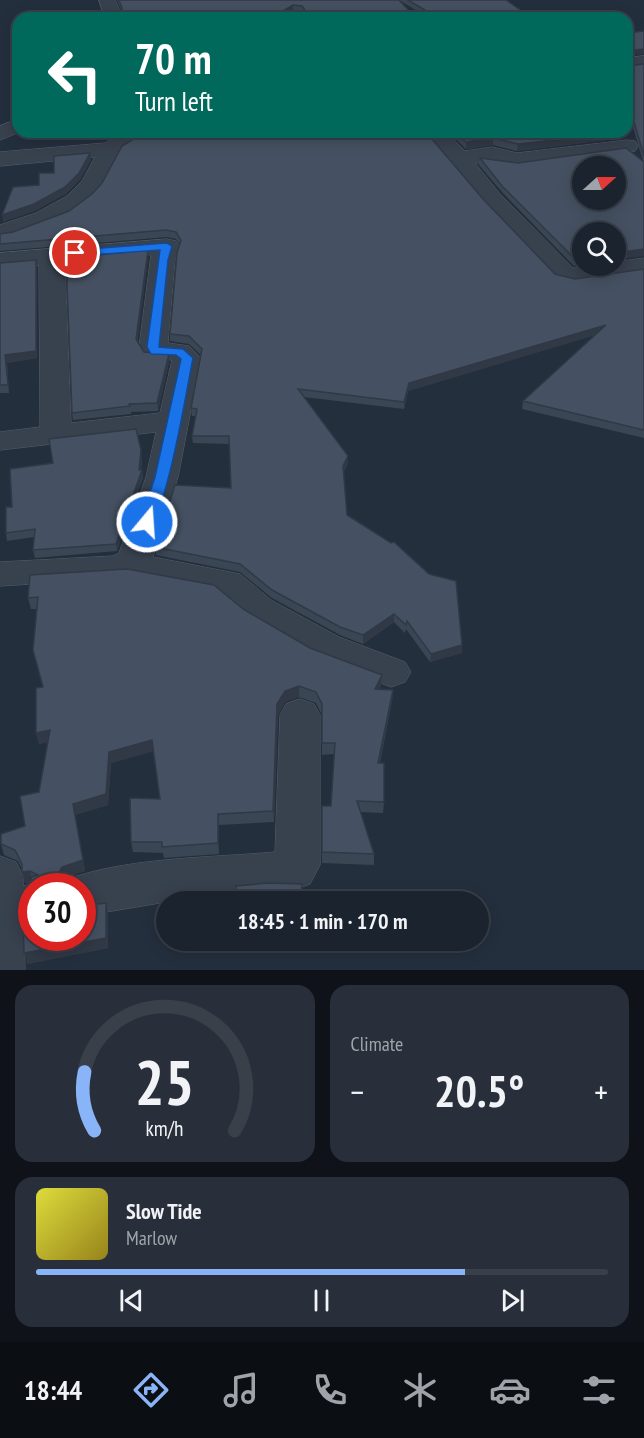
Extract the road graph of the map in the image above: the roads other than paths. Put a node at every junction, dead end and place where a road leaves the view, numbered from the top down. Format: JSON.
{"nodes":[{"id":1,"x":124,"y":138,"type":"edge"},
{"id":2,"x":440,"y":138,"type":"edge"},
{"id":3,"x":617,"y":138,"type":"edge"},
{"id":4,"x":109,"y":149,"type":"junction"},
{"id":5,"x":636,"y":153,"type":"edge"},
{"id":6,"x":460,"y":158,"type":"junction"},
{"id":7,"x":0,"y":159,"type":"edge"},
{"id":8,"x":0,"y":233,"type":"edge"},
{"id":9,"x":52,"y":255,"type":"junction"},
{"id":10,"x":0,"y":261,"type":"edge"},
{"id":11,"x":644,"y":266,"type":"edge"},
{"id":12,"x":626,"y":268,"type":"edge"},
{"id":13,"x":572,"y":276,"type":"edge"},
{"id":14,"x":624,"y":276,"type":"edge"},
{"id":15,"x":644,"y":288,"type":"edge"},
{"id":16,"x":172,"y":421,"type":"junction"},
{"id":17,"x":56,"y":435,"type":"junction"},
{"id":18,"x":0,"y":441,"type":"edge"},
{"id":19,"x":128,"y":566,"type":"junction"},
{"id":20,"x":0,"y":574,"type":"edge"},
{"id":21,"x":391,"y":672,"type":"dead end"},
{"id":22,"x":300,"y":715,"type":"dead end"},
{"id":23,"x":0,"y":876,"type":"edge"},
{"id":24,"x":96,"y":892,"type":"edge"},
{"id":25,"x":18,"y":908,"type":"edge"},
{"id":26,"x":0,"y":912,"type":"edge"},
{"id":27,"x":0,"y":970,"type":"edge"}],
"edges":[{"from":1,"to":4,"type":"street"},
{"from":2,"to":6,"type":"street"},
{"from":3,"to":5,"type":"street"},
{"from":4,"to":7,"type":"street"},
{"from":4,"to":8,"type":"street"},
{"from":5,"to":6,"type":"street"},
{"from":6,"to":13,"type":"street"},
{"from":9,"to":10,"type":"street"},
{"from":9,"to":16,"type":"street"},
{"from":9,"to":17,"type":"street"},
{"from":11,"to":12,"type":"street"},
{"from":14,"to":15,"type":"street"},
{"from":16,"to":17,"type":"street"},
{"from":16,"to":19,"type":"street"},
{"from":17,"to":18,"type":"street"},
{"from":19,"to":20,"type":"street"},
{"from":19,"to":21,"type":"street"},
{"from":22,"to":24,"type":"street"},
{"from":23,"to":26,"type":"street"},
{"from":25,"to":26,"type":"street"},
{"from":26,"to":27,"type":"street"}]}
